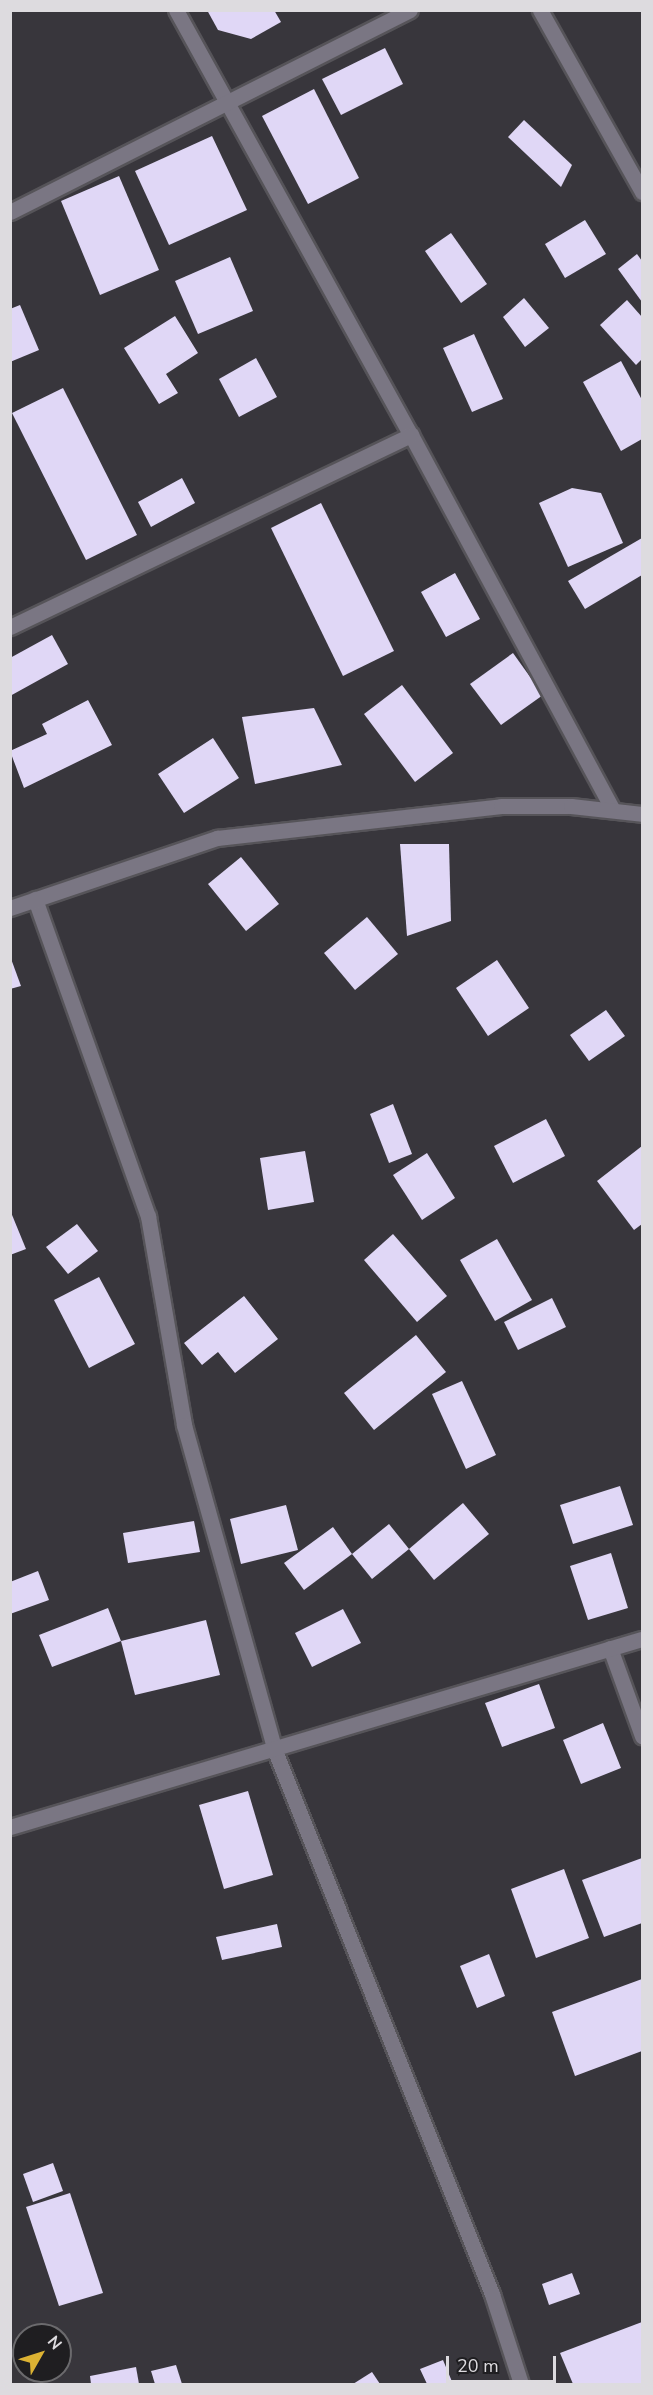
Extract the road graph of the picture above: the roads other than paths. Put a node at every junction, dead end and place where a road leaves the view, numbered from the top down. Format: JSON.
{"nodes":[{"id":1,"x":176,"y":10,"type":"edge"},
{"id":2,"x":411,"y":10,"type":"edge"},
{"id":3,"x":540,"y":10,"type":"edge"},
{"id":4,"x":227,"y":103,"type":"junction"},
{"id":5,"x":642,"y":192,"type":"edge"},
{"id":6,"x":10,"y":212,"type":"edge"},
{"id":7,"x":411,"y":435,"type":"junction"},
{"id":8,"x":10,"y":627,"type":"edge"},
{"id":9,"x":612,"y":809,"type":"junction"},
{"id":10,"x":642,"y":814,"type":"edge"},
{"id":11,"x":35,"y":899,"type":"junction"},
{"id":12,"x":10,"y":908,"type":"edge"},
{"id":13,"x":642,"y":1639,"type":"edge"},
{"id":14,"x":610,"y":1648,"type":"junction"},
{"id":15,"x":642,"y":1736,"type":"edge"},
{"id":16,"x":275,"y":1751,"type":"junction"},
{"id":17,"x":10,"y":1827,"type":"edge"},
{"id":18,"x":521,"y":2385,"type":"edge"}],
"edges":[{"from":1,"to":4,"type":"street"},
{"from":2,"to":4,"type":"street"},
{"from":3,"to":5,"type":"street"},
{"from":4,"to":6,"type":"street"},
{"from":4,"to":7,"type":"street"},
{"from":7,"to":8,"type":"street"},
{"from":7,"to":9,"type":"street"},
{"from":9,"to":10,"type":"street"},
{"from":9,"to":11,"type":"street"},
{"from":11,"to":12,"type":"street"},
{"from":11,"to":16,"type":"street"},
{"from":13,"to":14,"type":"street"},
{"from":14,"to":15,"type":"street"},
{"from":14,"to":16,"type":"street"},
{"from":16,"to":17,"type":"street"},
{"from":16,"to":18,"type":"street"}]}
